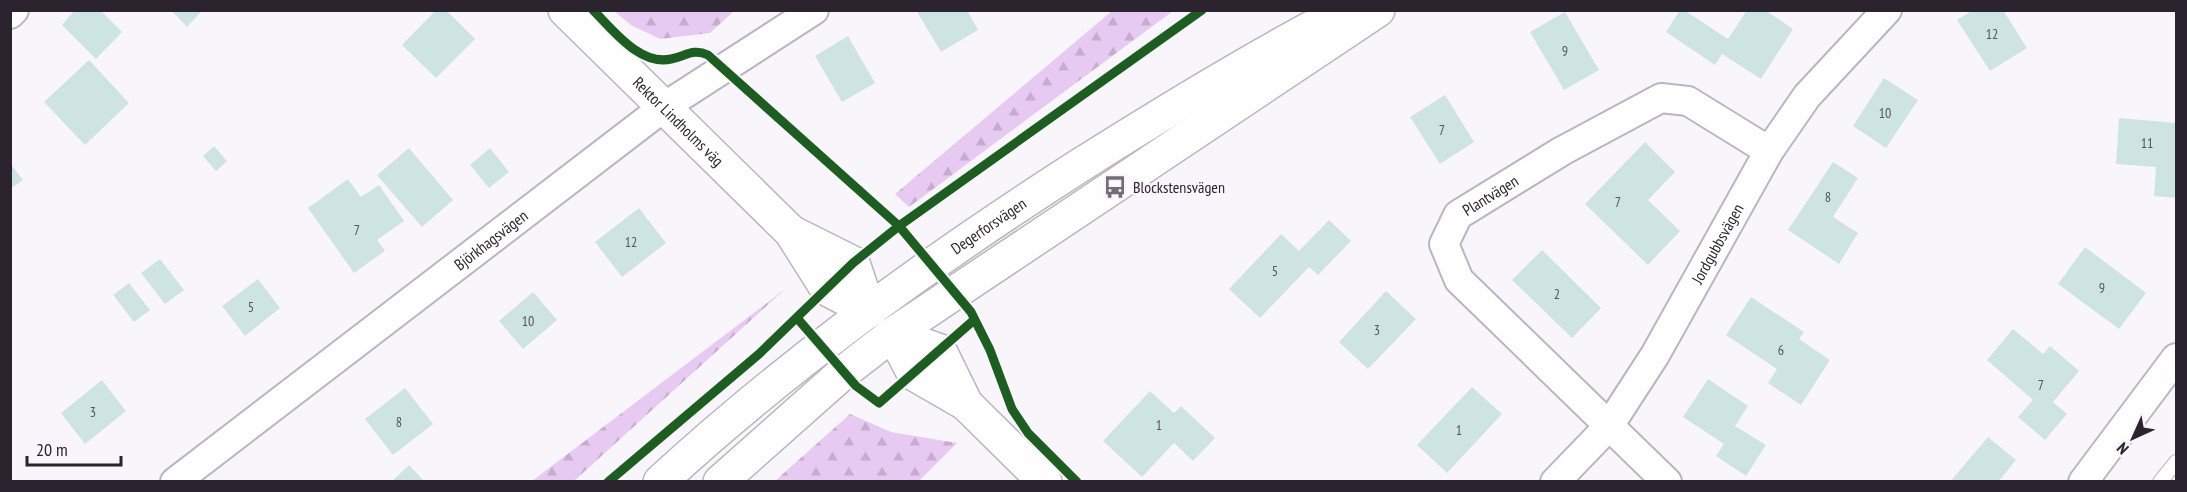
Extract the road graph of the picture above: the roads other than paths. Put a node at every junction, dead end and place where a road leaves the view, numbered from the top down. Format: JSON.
{"nodes":[{"id":1,"x":15,"y":10,"type":"edge"},
{"id":2,"x":565,"y":10,"type":"edge"},
{"id":3,"x":814,"y":10,"type":"edge"},
{"id":4,"x":1345,"y":10,"type":"edge"},
{"id":5,"x":1378,"y":10,"type":"edge"},
{"id":6,"x":1887,"y":10,"type":"edge"},
{"id":7,"x":10,"y":14,"type":"edge"},
{"id":8,"x":664,"y":107,"type":"junction"},
{"id":9,"x":1769,"y":151,"type":"junction"},
{"id":10,"x":870,"y":310,"type":"junction"},
{"id":11,"x":893,"y":334,"type":"junction"},
{"id":12,"x":2176,"y":358,"type":"edge"},
{"id":13,"x":1609,"y":426,"type":"junction"},
{"id":14,"x":2176,"y":462,"type":"edge"},
{"id":15,"x":175,"y":482,"type":"edge"},
{"id":16,"x":660,"y":482,"type":"edge"},
{"id":17,"x":720,"y":482,"type":"edge"},
{"id":18,"x":1045,"y":482,"type":"edge"},
{"id":19,"x":1555,"y":482,"type":"edge"},
{"id":20,"x":1667,"y":482,"type":"edge"},
{"id":21,"x":2083,"y":482,"type":"edge"},
{"id":22,"x":2160,"y":482,"type":"edge"}],
"edges":[{"from":1,"to":7,"type":"street"},
{"from":2,"to":8,"type":"main road","name":"Rektor Lindholms väg"},
{"from":3,"to":8,"type":"street","name":"Björkhagsvägen"},
{"from":4,"to":10,"type":"main road","name":"Degerforsvägen"},
{"from":5,"to":11,"type":"main road"},
{"from":6,"to":9,"type":"street","name":"Jordgubbsvägen"},
{"from":8,"to":10,"type":"main road","name":"Rektor Lindholms väg"},
{"from":8,"to":15,"type":"street","name":"Björkhagsvägen"},
{"from":9,"to":13,"type":"street","name":"Jordgubbsvägen"},
{"from":9,"to":13,"type":"street","name":"Plantvägen"},
{"from":10,"to":11,"type":"main road"},
{"from":10,"to":16,"type":"main road","name":"Degerforsvägen"},
{"from":11,"to":17,"type":"main road"},
{"from":11,"to":18,"type":"main road"},
{"from":12,"to":21,"type":"street"},
{"from":13,"to":19,"type":"street","name":"Jordgubbsvägen"},
{"from":13,"to":20,"type":"street","name":"Plantvägen"},
{"from":14,"to":22,"type":"lane"}]}
